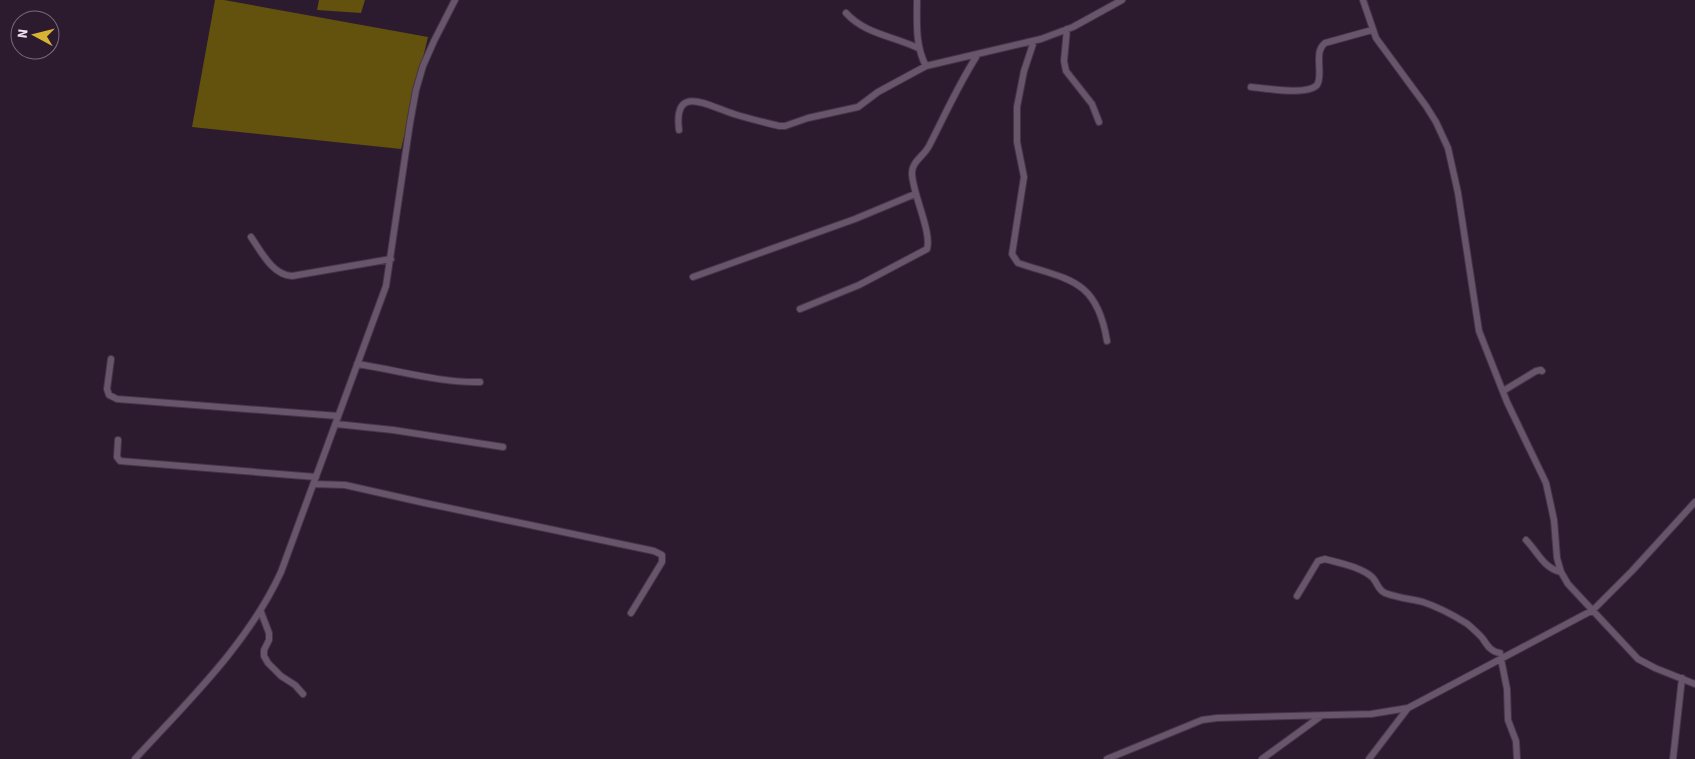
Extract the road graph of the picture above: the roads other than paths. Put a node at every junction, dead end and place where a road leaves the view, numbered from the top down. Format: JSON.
{"nodes":[{"id":1,"x":455,"y":0,"type":"edge"},
{"id":2,"x":916,"y":0,"type":"edge"},
{"id":3,"x":1122,"y":0,"type":"edge"},
{"id":4,"x":1363,"y":0,"type":"edge"},
{"id":5,"x":846,"y":12,"type":"dead end"},
{"id":6,"x":1066,"y":29,"type":"junction"},
{"id":7,"x":1372,"y":30,"type":"junction"},
{"id":8,"x":1034,"y":41,"type":"junction"},
{"id":9,"x":918,"y":48,"type":"junction"},
{"id":10,"x":978,"y":54,"type":"junction"},
{"id":11,"x":926,"y":66,"type":"junction"},
{"id":12,"x":1251,"y":87,"type":"dead end"},
{"id":13,"x":1099,"y":122,"type":"dead end"},
{"id":14,"x":679,"y":130,"type":"dead end"},
{"id":15,"x":915,"y":194,"type":"junction"},
{"id":16,"x":251,"y":237,"type":"dead end"},
{"id":17,"x":391,"y":259,"type":"junction"},
{"id":18,"x":693,"y":277,"type":"dead end"},
{"id":19,"x":800,"y":309,"type":"dead end"},
{"id":20,"x":1107,"y":342,"type":"dead end"},
{"id":21,"x":111,"y":359,"type":"dead end"},
{"id":22,"x":357,"y":364,"type":"junction"},
{"id":23,"x":1542,"y":372,"type":"dead end"},
{"id":24,"x":480,"y":382,"type":"dead end"},
{"id":25,"x":1503,"y":391,"type":"junction"},
{"id":26,"x":338,"y":416,"type":"junction"},
{"id":27,"x":336,"y":424,"type":"junction"},
{"id":28,"x":118,"y":440,"type":"dead end"},
{"id":29,"x":503,"y":447,"type":"dead end"},
{"id":30,"x":316,"y":476,"type":"junction"},
{"id":31,"x":314,"y":484,"type":"junction"},
{"id":32,"x":1695,"y":502,"type":"edge"},
{"id":33,"x":1526,"y":540,"type":"dead end"},
{"id":34,"x":1561,"y":572,"type":"junction"},
{"id":35,"x":1297,"y":596,"type":"dead end"},
{"id":36,"x":1593,"y":610,"type":"junction"},
{"id":37,"x":261,"y":612,"type":"junction"},
{"id":38,"x":631,"y":613,"type":"dead end"},
{"id":39,"x":1500,"y":656,"type":"junction"},
{"id":40,"x":1682,"y":678,"type":"junction"},
{"id":41,"x":1695,"y":684,"type":"edge"},
{"id":42,"x":303,"y":694,"type":"dead end"},
{"id":43,"x":1408,"y":708,"type":"junction"},
{"id":44,"x":1322,"y":715,"type":"junction"},
{"id":45,"x":135,"y":759,"type":"edge"},
{"id":46,"x":1107,"y":759,"type":"edge"},
{"id":47,"x":1262,"y":759,"type":"edge"},
{"id":48,"x":1369,"y":759,"type":"edge"},
{"id":49,"x":1517,"y":759,"type":"edge"},
{"id":50,"x":1673,"y":759,"type":"edge"}],
"edges":[{"from":1,"to":17,"type":"street"},
{"from":2,"to":9,"type":"street"},
{"from":3,"to":6,"type":"street"},
{"from":4,"to":7,"type":"street"},
{"from":5,"to":9,"type":"street"},
{"from":6,"to":8,"type":"street"},
{"from":6,"to":13,"type":"street"},
{"from":7,"to":12,"type":"street"},
{"from":7,"to":25,"type":"street"},
{"from":8,"to":10,"type":"street"},
{"from":8,"to":20,"type":"street"},
{"from":9,"to":11,"type":"street"},
{"from":10,"to":11,"type":"street"},
{"from":10,"to":15,"type":"street"},
{"from":11,"to":14,"type":"street"},
{"from":15,"to":18,"type":"street"},
{"from":15,"to":19,"type":"street"},
{"from":16,"to":17,"type":"street"},
{"from":17,"to":22,"type":"street"},
{"from":21,"to":26,"type":"street"},
{"from":22,"to":24,"type":"street"},
{"from":22,"to":26,"type":"street"},
{"from":23,"to":25,"type":"street"},
{"from":25,"to":34,"type":"street"},
{"from":26,"to":27,"type":"street"},
{"from":27,"to":29,"type":"street"},
{"from":27,"to":30,"type":"street"},
{"from":28,"to":30,"type":"street"},
{"from":30,"to":31,"type":"street"},
{"from":31,"to":37,"type":"street"},
{"from":31,"to":38,"type":"street"},
{"from":32,"to":36,"type":"street"},
{"from":33,"to":34,"type":"street"},
{"from":34,"to":36,"type":"street"},
{"from":35,"to":39,"type":"street"},
{"from":36,"to":39,"type":"street"},
{"from":36,"to":40,"type":"street"},
{"from":37,"to":42,"type":"street"},
{"from":37,"to":45,"type":"street"},
{"from":39,"to":43,"type":"street"},
{"from":39,"to":49,"type":"street"},
{"from":40,"to":41,"type":"street"},
{"from":40,"to":50,"type":"street"},
{"from":43,"to":44,"type":"street"},
{"from":43,"to":48,"type":"street"},
{"from":44,"to":46,"type":"street"},
{"from":44,"to":47,"type":"street"}]}
